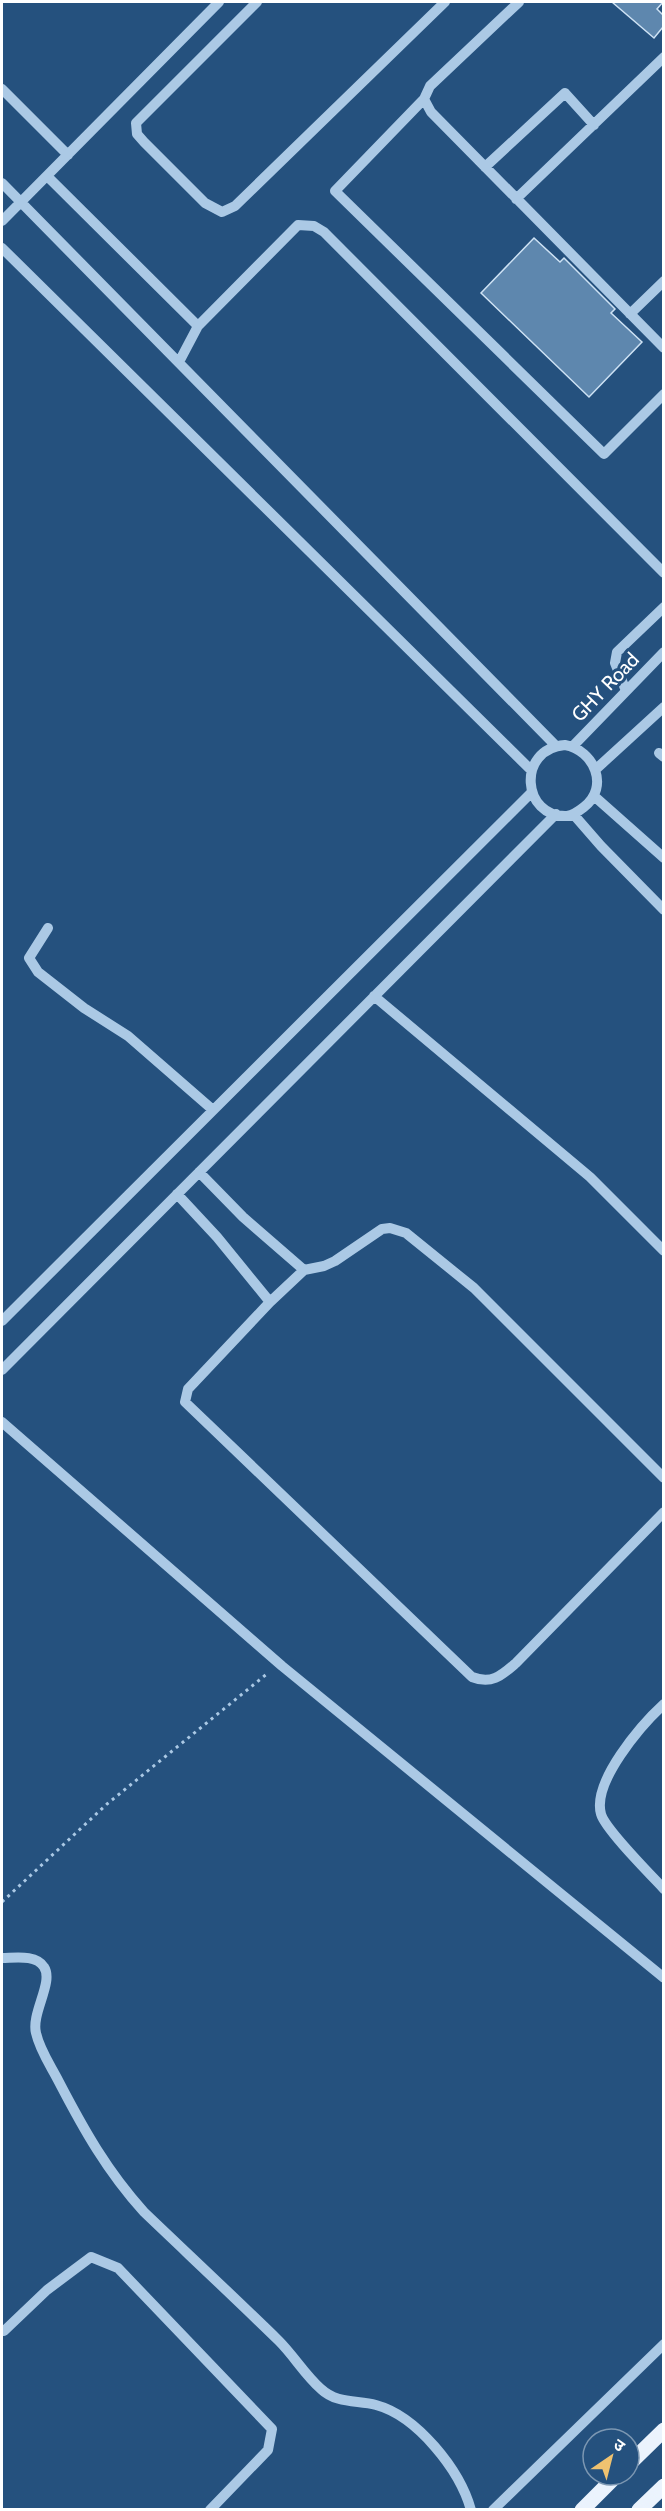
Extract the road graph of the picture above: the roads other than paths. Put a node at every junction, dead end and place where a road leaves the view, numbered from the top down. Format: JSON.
{"nodes":[{"id":1,"x":219,"y":2,"type":"edge"},
{"id":2,"x":257,"y":2,"type":"edge"},
{"id":3,"x":445,"y":2,"type":"edge"},
{"id":4,"x":519,"y":2,"type":"edge"},
{"id":5,"x":663,"y":57,"type":"edge"},
{"id":6,"x":2,"y":89,"type":"edge"},
{"id":7,"x":424,"y":99,"type":"junction"},
{"id":8,"x":594,"y":125,"type":"junction"},
{"id":9,"x":68,"y":155,"type":"junction"},
{"id":10,"x":484,"y":167,"type":"junction"},
{"id":11,"x":46,"y":176,"type":"junction"},
{"id":12,"x":2,"y":183,"type":"edge"},
{"id":13,"x":516,"y":199,"type":"junction"},
{"id":14,"x":21,"y":202,"type":"junction"},
{"id":15,"x":2,"y":221,"type":"edge"},
{"id":16,"x":2,"y":248,"type":"edge"},
{"id":17,"x":663,"y":281,"type":"edge"},
{"id":18,"x":630,"y":314,"type":"junction"},
{"id":19,"x":198,"y":326,"type":"junction"},
{"id":20,"x":663,"y":348,"type":"edge"},
{"id":21,"x":179,"y":362,"type":"junction"},
{"id":22,"x":663,"y":394,"type":"edge"},
{"id":23,"x":663,"y":573,"type":"edge"},
{"id":24,"x":663,"y":607,"type":"edge"},
{"id":25,"x":663,"y":652,"type":"edge"},
{"id":26,"x":626,"y":691,"type":"junction"},
{"id":27,"x":663,"y":707,"type":"edge"},
{"id":28,"x":556,"y":746,"type":"junction"},
{"id":29,"x":573,"y":746,"type":"junction"},
{"id":30,"x":531,"y":770,"type":"junction"},
{"id":31,"x":595,"y":770,"type":"junction"},
{"id":32,"x":532,"y":792,"type":"junction"},
{"id":33,"x":594,"y":796,"type":"junction"},
{"id":34,"x":556,"y":814,"type":"junction"},
{"id":35,"x":574,"y":814,"type":"junction"},
{"id":36,"x":663,"y":858,"type":"edge"},
{"id":37,"x":663,"y":910,"type":"edge"},
{"id":38,"x":48,"y":928,"type":"dead end"},
{"id":39,"x":374,"y":996,"type":"junction"},
{"id":40,"x":213,"y":1110,"type":"junction"},
{"id":41,"x":199,"y":1172,"type":"junction"},
{"id":42,"x":177,"y":1194,"type":"junction"},
{"id":43,"x":663,"y":1251,"type":"edge"},
{"id":44,"x":304,"y":1270,"type":"junction"},
{"id":45,"x":270,"y":1302,"type":"junction"},
{"id":46,"x":2,"y":1321,"type":"edge"},
{"id":47,"x":2,"y":1370,"type":"edge"},
{"id":48,"x":2,"y":1422,"type":"edge"},
{"id":49,"x":663,"y":1478,"type":"edge"},
{"id":50,"x":663,"y":1512,"type":"edge"},
{"id":51,"x":663,"y":1704,"type":"edge"},
{"id":52,"x":663,"y":1889,"type":"edge"},
{"id":53,"x":2,"y":1959,"type":"edge"},
{"id":54,"x":663,"y":1978,"type":"edge"},
{"id":55,"x":2,"y":2330,"type":"edge"},
{"id":56,"x":663,"y":2344,"type":"edge"},
{"id":57,"x":663,"y":2430,"type":"edge"},
{"id":58,"x":641,"y":2452,"type":"edge"},
{"id":59,"x":663,"y":2486,"type":"edge"},
{"id":60,"x":605,"y":2487,"type":"edge"},
{"id":61,"x":210,"y":2510,"type":"edge"},
{"id":62,"x":471,"y":2510,"type":"edge"},
{"id":63,"x":493,"y":2510,"type":"edge"},
{"id":64,"x":582,"y":2510,"type":"edge"},
{"id":65,"x":639,"y":2510,"type":"edge"}],
"edges":[{"from":1,"to":9,"type":"street"},
{"from":2,"to":3,"type":"street"},
{"from":4,"to":7,"type":"street"},
{"from":5,"to":8,"type":"street"},
{"from":6,"to":9,"type":"street"},
{"from":7,"to":10,"type":"street"},
{"from":7,"to":22,"type":"street"},
{"from":8,"to":10,"type":"street"},
{"from":8,"to":13,"type":"street"},
{"from":9,"to":11,"type":"street"},
{"from":10,"to":13,"type":"street"},
{"from":11,"to":14,"type":"street"},
{"from":11,"to":19,"type":"street"},
{"from":12,"to":14,"type":"street"},
{"from":13,"to":18,"type":"street"},
{"from":14,"to":15,"type":"street"},
{"from":14,"to":21,"type":"street"},
{"from":16,"to":30,"type":"street"},
{"from":17,"to":18,"type":"street"},
{"from":18,"to":20,"type":"street"},
{"from":19,"to":21,"type":"street"},
{"from":19,"to":23,"type":"street"},
{"from":21,"to":28,"type":"street"},
{"from":24,"to":26,"type":"street"},
{"from":25,"to":26,"type":"street","name":"GHY Road"},
{"from":26,"to":29,"type":"street","name":"GHY Road"},
{"from":27,"to":31,"type":"street"},
{"from":28,"to":29,"type":"street"},
{"from":28,"to":30,"type":"street"},
{"from":29,"to":31,"type":"street"},
{"from":30,"to":32,"type":"street"},
{"from":31,"to":33,"type":"street"},
{"from":32,"to":34,"type":"street"},
{"from":32,"to":40,"type":"street"},
{"from":33,"to":35,"type":"street"},
{"from":33,"to":36,"type":"street"},
{"from":34,"to":35,"type":"street"},
{"from":34,"to":39,"type":"street"},
{"from":35,"to":37,"type":"street"},
{"from":38,"to":40,"type":"street"},
{"from":39,"to":41,"type":"street"},
{"from":39,"to":43,"type":"street"},
{"from":40,"to":46,"type":"street"},
{"from":41,"to":42,"type":"street"},
{"from":41,"to":44,"type":"street"},
{"from":42,"to":45,"type":"street"},
{"from":42,"to":47,"type":"street"},
{"from":44,"to":45,"type":"street"},
{"from":44,"to":49,"type":"street"},
{"from":45,"to":50,"type":"street"},
{"from":48,"to":54,"type":"street"},
{"from":51,"to":52,"type":"street"},
{"from":53,"to":62,"type":"street"},
{"from":55,"to":61,"type":"street"},
{"from":56,"to":63,"type":"street"},
{"from":57,"to":58,"type":"main road"},
{"from":59,"to":65,"type":"main road"},
{"from":60,"to":64,"type":"main road"}]}
